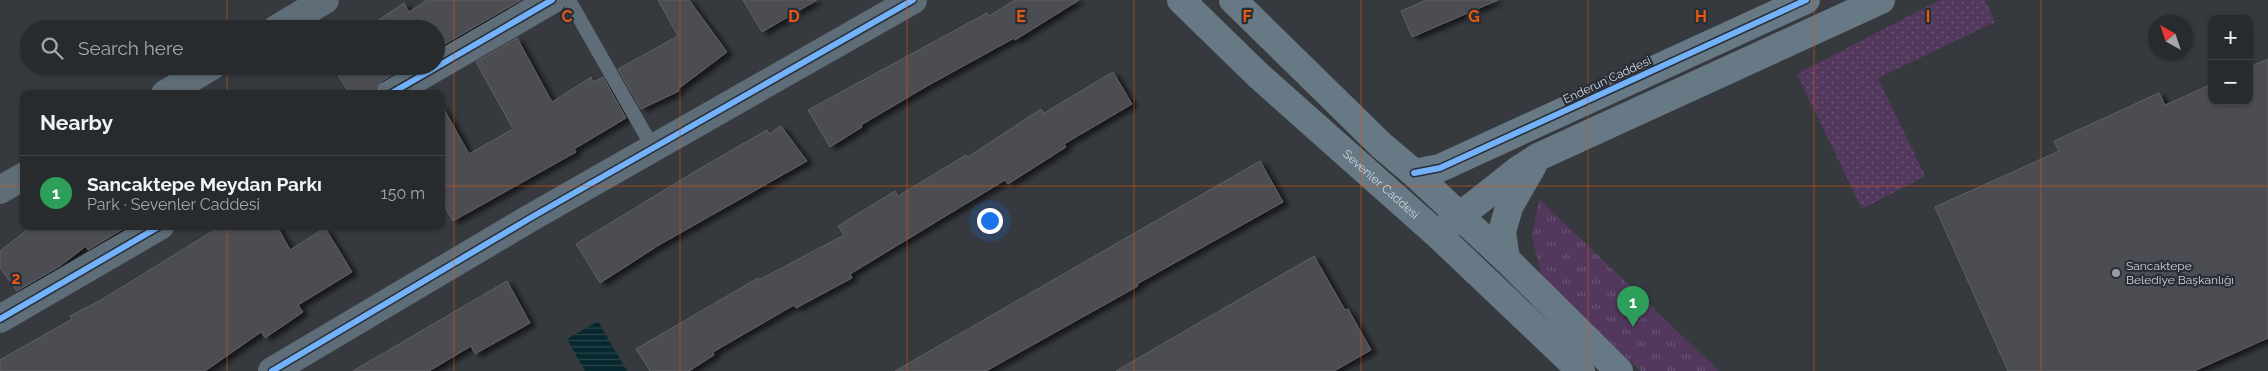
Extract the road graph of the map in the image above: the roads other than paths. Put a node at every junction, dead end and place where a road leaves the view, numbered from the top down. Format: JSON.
{"nodes":[{"id":1,"x":325,"y":0,"type":"edge"},
{"id":2,"x":552,"y":0,"type":"edge"},
{"id":3,"x":569,"y":0,"type":"edge"},
{"id":4,"x":913,"y":0,"type":"edge"},
{"id":5,"x":1181,"y":0,"type":"edge"},
{"id":6,"x":1233,"y":0,"type":"edge"},
{"id":7,"x":1806,"y":0,"type":"edge"},
{"id":8,"x":1881,"y":0,"type":"edge"},
{"id":9,"x":291,"y":20,"type":"edge"},
{"id":10,"x":445,"y":62,"type":"edge"},
{"id":11,"x":197,"y":75,"type":"edge"},
{"id":12,"x":423,"y":75,"type":"edge"},
{"id":13,"x":172,"y":90,"type":"edge"},
{"id":14,"x":397,"y":90,"type":"edge"},
{"id":15,"x":653,"y":148,"type":"junction"},
{"id":16,"x":1538,"y":157,"type":"junction"},
{"id":17,"x":1414,"y":173,"type":"junction"},
{"id":18,"x":20,"y":178,"type":"edge"},
{"id":19,"x":0,"y":190,"type":"edge"},
{"id":20,"x":1459,"y":214,"type":"junction"},
{"id":21,"x":153,"y":230,"type":"edge"},
{"id":22,"x":1438,"y":235,"type":"junction"},
{"id":23,"x":1506,"y":259,"type":"junction"},
{"id":24,"x":0,"y":319,"type":"edge"},
{"id":25,"x":1611,"y":368,"type":"edge"},
{"id":26,"x":272,"y":371,"type":"edge"},
{"id":27,"x":1581,"y":371,"type":"edge"}],
"edges":[{"from":1,"to":9,"type":"street"},
{"from":2,"to":10,"type":"street"},
{"from":3,"to":15,"type":"lane"},
{"from":4,"to":15,"type":"street"},
{"from":5,"to":22,"type":"main road","name":"Sevenler Caddesi"},
{"from":6,"to":17,"type":"main road"},
{"from":7,"to":17,"type":"main road","name":"Enderun Caddesi"},
{"from":8,"to":16,"type":"main road"},
{"from":11,"to":13,"type":"street"},
{"from":12,"to":14,"type":"street"},
{"from":15,"to":26,"type":"street"},
{"from":16,"to":20,"type":"main road"},
{"from":16,"to":23,"type":"main road"},
{"from":17,"to":20,"type":"main road"},
{"from":18,"to":19,"type":"street"},
{"from":20,"to":22,"type":"main road"},
{"from":20,"to":23,"type":"main road"},
{"from":21,"to":24,"type":"street"},
{"from":22,"to":27,"type":"main road","name":"Sevenler Caddesi"},
{"from":23,"to":25,"type":"main road"}]}
